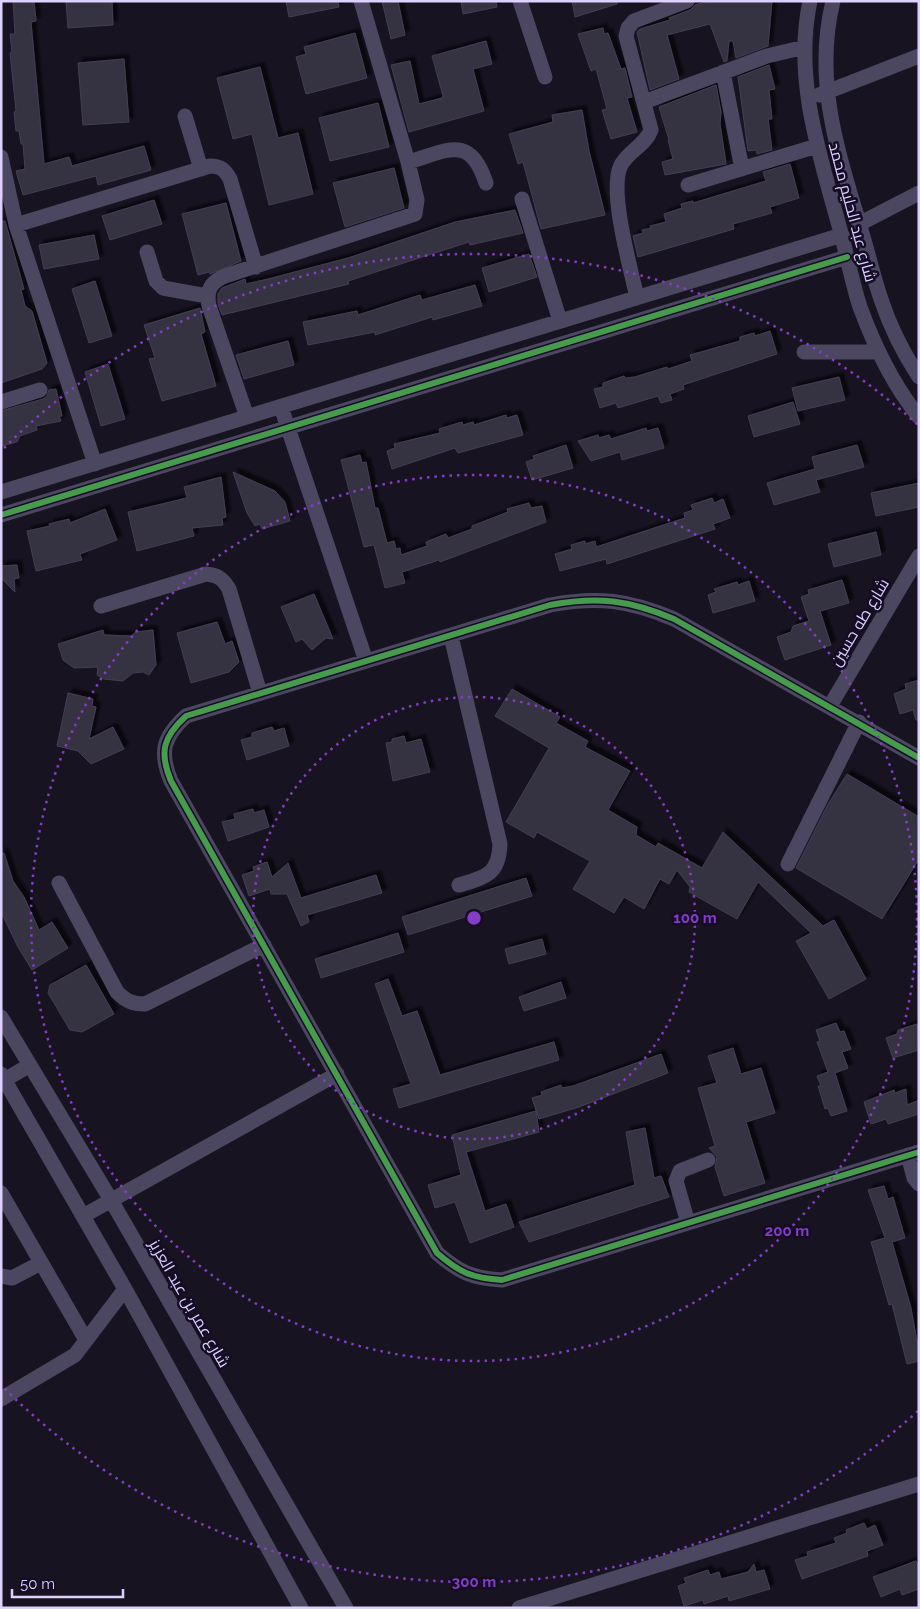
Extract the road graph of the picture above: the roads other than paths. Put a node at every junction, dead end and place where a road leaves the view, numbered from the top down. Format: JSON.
{"nodes":[{"id":1,"x":361,"y":1,"type":"edge"},
{"id":2,"x":520,"y":1,"type":"edge"},
{"id":3,"x":687,"y":1,"type":"edge"},
{"id":4,"x":810,"y":1,"type":"edge"},
{"id":5,"x":833,"y":1,"type":"edge"},
{"id":6,"x":805,"y":47,"type":"junction"},
{"id":7,"x":919,"y":56,"type":"edge"},
{"id":8,"x":723,"y":72,"type":"junction"},
{"id":9,"x":545,"y":77,"type":"dead end"},
{"id":10,"x":826,"y":93,"type":"junction"},
{"id":11,"x":807,"y":97,"type":"junction"},
{"id":12,"x":644,"y":102,"type":"junction"},
{"id":13,"x":185,"y":116,"type":"dead end"},
{"id":14,"x":817,"y":146,"type":"junction"},
{"id":15,"x":1,"y":157,"type":"edge"},
{"id":16,"x":408,"y":162,"type":"junction"},
{"id":17,"x":201,"y":169,"type":"junction"},
{"id":18,"x":742,"y":169,"type":"junction"},
{"id":19,"x":486,"y":183,"type":"dead end"},
{"id":20,"x":688,"y":185,"type":"dead end"},
{"id":21,"x":919,"y":193,"type":"edge"},
{"id":22,"x":522,"y":199,"type":"dead end"},
{"id":23,"x":859,"y":224,"type":"junction"},
{"id":24,"x":16,"y":225,"type":"junction"},
{"id":25,"x":842,"y":235,"type":"junction"},
{"id":26,"x":147,"y":252,"type":"dead end"},
{"id":27,"x":847,"y":257,"type":"junction"},
{"id":28,"x":256,"y":267,"type":"junction"},
{"id":29,"x":207,"y":296,"type":"junction"},
{"id":30,"x":637,"y":298,"type":"junction"},
{"id":31,"x":560,"y":321,"type":"junction"},
{"id":32,"x":804,"y":352,"type":"dead end"},
{"id":33,"x":879,"y":352,"type":"junction"},
{"id":34,"x":919,"y":377,"type":"edge"},
{"id":35,"x":40,"y":390,"type":"dead end"},
{"id":36,"x":1,"y":402,"type":"edge"},
{"id":37,"x":281,"y":407,"type":"junction"},
{"id":38,"x":247,"y":417,"type":"junction"},
{"id":39,"x":919,"y":417,"type":"edge"},
{"id":40,"x":288,"y":428,"type":"junction"},
{"id":41,"x":95,"y":464,"type":"junction"},
{"id":42,"x":1,"y":492,"type":"edge"},
{"id":43,"x":1,"y":515,"type":"edge"},
{"id":44,"x":919,"y":556,"type":"edge"},
{"id":45,"x":101,"y":606,"type":"dead end"},
{"id":46,"x":451,"y":636,"type":"junction"},
{"id":47,"x":366,"y":661,"type":"junction"},
{"id":48,"x":260,"y":693,"type":"junction"},
{"id":49,"x":830,"y":706,"type":"junction"},
{"id":50,"x":859,"y":722,"type":"junction"},
{"id":51,"x":919,"y":758,"type":"edge"},
{"id":52,"x":788,"y":864,"type":"dead end"},
{"id":53,"x":59,"y":883,"type":"dead end"},
{"id":54,"x":459,"y":885,"type":"dead end"},
{"id":55,"x":264,"y":945,"type":"junction"},
{"id":56,"x":1,"y":1017,"type":"edge"},
{"id":57,"x":30,"y":1065,"type":"junction"},
{"id":58,"x":337,"y":1074,"type":"junction"},
{"id":59,"x":2,"y":1079,"type":"edge"},
{"id":60,"x":913,"y":1153,"type":"edge"},
{"id":61,"x":708,"y":1160,"type":"dead end"},
{"id":62,"x":919,"y":1184,"type":"edge"},
{"id":63,"x":1,"y":1193,"type":"edge"},
{"id":64,"x":112,"y":1200,"type":"junction"},
{"id":65,"x":83,"y":1216,"type":"junction"},
{"id":66,"x":688,"y":1223,"type":"junction"},
{"id":67,"x":41,"y":1263,"type":"junction"},
{"id":68,"x":1,"y":1276,"type":"edge"},
{"id":69,"x":125,"y":1289,"type":"junction"},
{"id":70,"x":86,"y":1340,"type":"junction"},
{"id":71,"x":1,"y":1399,"type":"edge"},
{"id":72,"x":919,"y":1484,"type":"edge"},
{"id":73,"x":301,"y":1608,"type":"edge"},
{"id":74,"x":346,"y":1608,"type":"edge"},
{"id":75,"x":520,"y":1608,"type":"edge"}],
"edges":[{"from":1,"to":16,"type":"street"},
{"from":2,"to":9,"type":"street"},
{"from":3,"to":12,"type":"street"},
{"from":4,"to":6,"type":"street","name":"شارع عبد الحليم محمد"},
{"from":5,"to":10,"type":"street","name":"شارع عبد الحليم محمد"},
{"from":6,"to":8,"type":"street"},
{"from":6,"to":11,"type":"street","name":"شارع عبد الحليم محمد"},
{"from":7,"to":10,"type":"street"},
{"from":8,"to":12,"type":"street"},
{"from":8,"to":18,"type":"street"},
{"from":10,"to":11,"type":"street"},
{"from":10,"to":23,"type":"street","name":"شارع عبد الحليم محمد"},
{"from":11,"to":14,"type":"street","name":"شارع عبد الحليم محمد"},
{"from":12,"to":30,"type":"street"},
{"from":13,"to":17,"type":"street"},
{"from":14,"to":18,"type":"street"},
{"from":14,"to":25,"type":"street","name":"شارع عبد الحليم محمد"},
{"from":15,"to":24,"type":"street"},
{"from":16,"to":19,"type":"street"},
{"from":16,"to":28,"type":"street"},
{"from":17,"to":24,"type":"street"},
{"from":17,"to":28,"type":"street"},
{"from":18,"to":20,"type":"street"},
{"from":21,"to":23,"type":"street"},
{"from":22,"to":31,"type":"street"},
{"from":23,"to":34,"type":"street","name":"شارع عبد الحليم محمد"},
{"from":24,"to":41,"type":"street"},
{"from":25,"to":27,"type":"street","name":"شارع عبد الحليم محمد"},
{"from":25,"to":30,"type":"street"},
{"from":26,"to":29,"type":"street"},
{"from":27,"to":33,"type":"street","name":"شارع عبد الحليم محمد"},
{"from":27,"to":40,"type":"street"},
{"from":28,"to":29,"type":"street"},
{"from":29,"to":38,"type":"street"},
{"from":30,"to":31,"type":"street"},
{"from":31,"to":37,"type":"street"},
{"from":32,"to":33,"type":"street"},
{"from":33,"to":39,"type":"street","name":"شارع عبد الحليم محمد"},
{"from":35,"to":36,"type":"street"},
{"from":37,"to":38,"type":"street"},
{"from":37,"to":40,"type":"street"},
{"from":38,"to":41,"type":"street"},
{"from":40,"to":43,"type":"street"},
{"from":40,"to":47,"type":"street"},
{"from":41,"to":42,"type":"street"},
{"from":44,"to":49,"type":"street","name":"شارع طه حسين"},
{"from":45,"to":48,"type":"street"},
{"from":46,"to":47,"type":"street"},
{"from":46,"to":49,"type":"street"},
{"from":46,"to":54,"type":"street"},
{"from":47,"to":48,"type":"street"},
{"from":48,"to":55,"type":"street"},
{"from":49,"to":50,"type":"street"},
{"from":50,"to":51,"type":"street"},
{"from":50,"to":52,"type":"street"},
{"from":53,"to":55,"type":"street"},
{"from":55,"to":58,"type":"street"},
{"from":56,"to":57,"type":"street","name":"شارع عمر بن عبد العزيز"},
{"from":57,"to":59,"type":"street"},
{"from":57,"to":64,"type":"street","name":"شارع عمر بن عبد العزيز"},
{"from":58,"to":64,"type":"street"},
{"from":58,"to":66,"type":"street"},
{"from":59,"to":65,"type":"street"},
{"from":60,"to":62,"type":"street"},
{"from":60,"to":66,"type":"street"},
{"from":61,"to":66,"type":"street"},
{"from":63,"to":67,"type":"street"},
{"from":64,"to":65,"type":"street"},
{"from":64,"to":74,"type":"street","name":"شارع عمر بن عبد العزيز"},
{"from":65,"to":69,"type":"street"},
{"from":67,"to":68,"type":"street"},
{"from":67,"to":70,"type":"street"},
{"from":69,"to":70,"type":"street"},
{"from":69,"to":73,"type":"street"},
{"from":70,"to":71,"type":"street"},
{"from":72,"to":75,"type":"street"}]}
